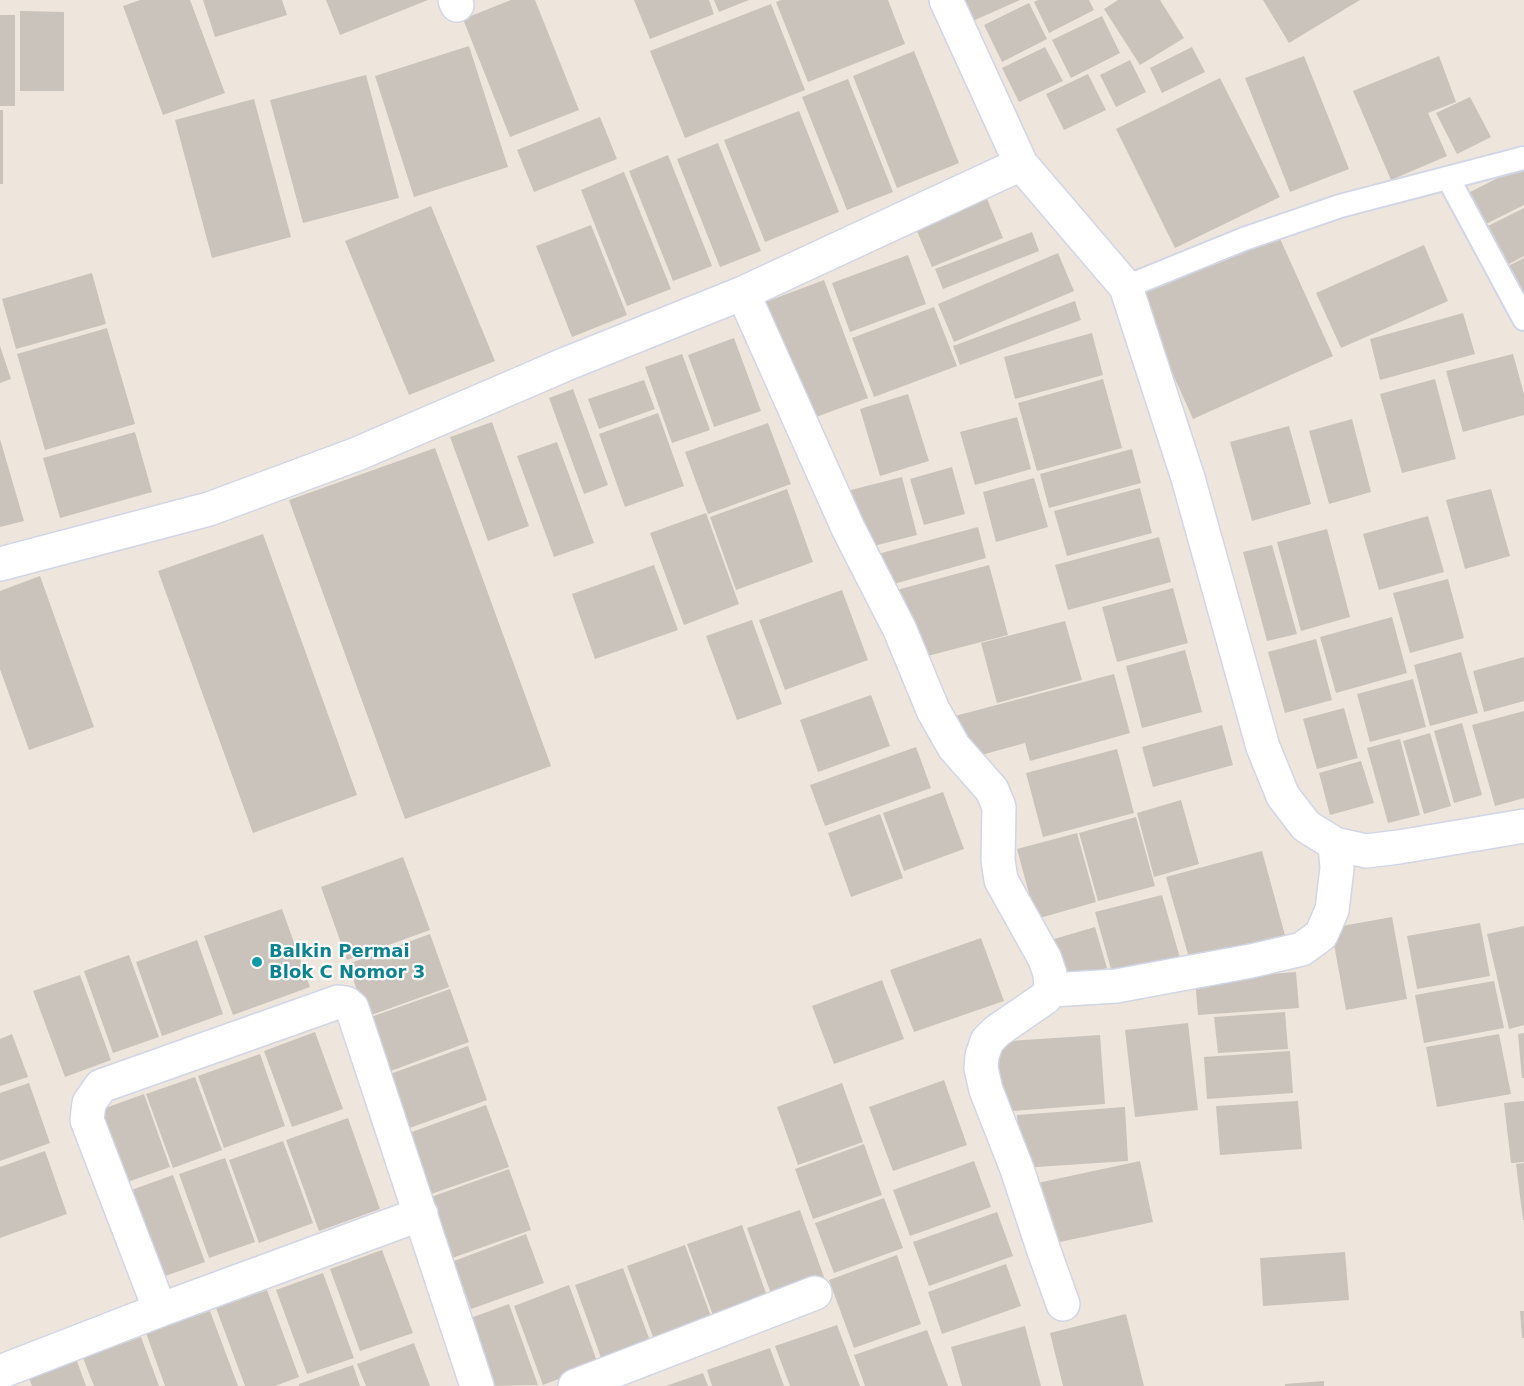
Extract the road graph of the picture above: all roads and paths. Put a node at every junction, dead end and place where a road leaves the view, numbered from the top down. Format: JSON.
{"nodes":[{"id":1,"x":946,"y":0,"type":"edge"},
{"id":2,"x":1524,"y":158,"type":"edge"},
{"id":3,"x":1021,"y":164,"type":"junction"},
{"id":4,"x":1448,"y":178,"type":"junction"},
{"id":5,"x":1126,"y":286,"type":"junction"},
{"id":6,"x":742,"y":292,"type":"junction"},
{"id":7,"x":1524,"y":319,"type":"edge"},
{"id":8,"x":0,"y":564,"type":"edge"},
{"id":9,"x":1524,"y":826,"type":"edge"},
{"id":10,"x":1335,"y":844,"type":"junction"},
{"id":11,"x":1051,"y":990,"type":"junction"},
{"id":12,"x":421,"y":1214,"type":"junction"},
{"id":13,"x":815,"y":1293,"type":"dead end"},
{"id":14,"x":1063,"y":1304,"type":"dead end"},
{"id":15,"x":160,"y":1310,"type":"junction"},
{"id":16,"x":0,"y":1372,"type":"edge"},
{"id":17,"x":477,"y":1386,"type":"edge"},
{"id":18,"x":575,"y":1386,"type":"edge"}],
"edges":[{"from":1,"to":3,"type":"street"},
{"from":2,"to":4,"type":"lane"},
{"from":3,"to":5,"type":"street"},
{"from":3,"to":6,"type":"street"},
{"from":4,"to":5,"type":"lane"},
{"from":4,"to":7,"type":"lane"},
{"from":5,"to":10,"type":"street"},
{"from":6,"to":8,"type":"street"},
{"from":6,"to":11,"type":"street"},
{"from":9,"to":10,"type":"street"},
{"from":10,"to":11,"type":"street"},
{"from":11,"to":14,"type":"street"},
{"from":12,"to":15,"type":"street"},
{"from":12,"to":15,"type":"street"},
{"from":12,"to":17,"type":"street"},
{"from":13,"to":18,"type":"street"},
{"from":15,"to":16,"type":"street"}]}
